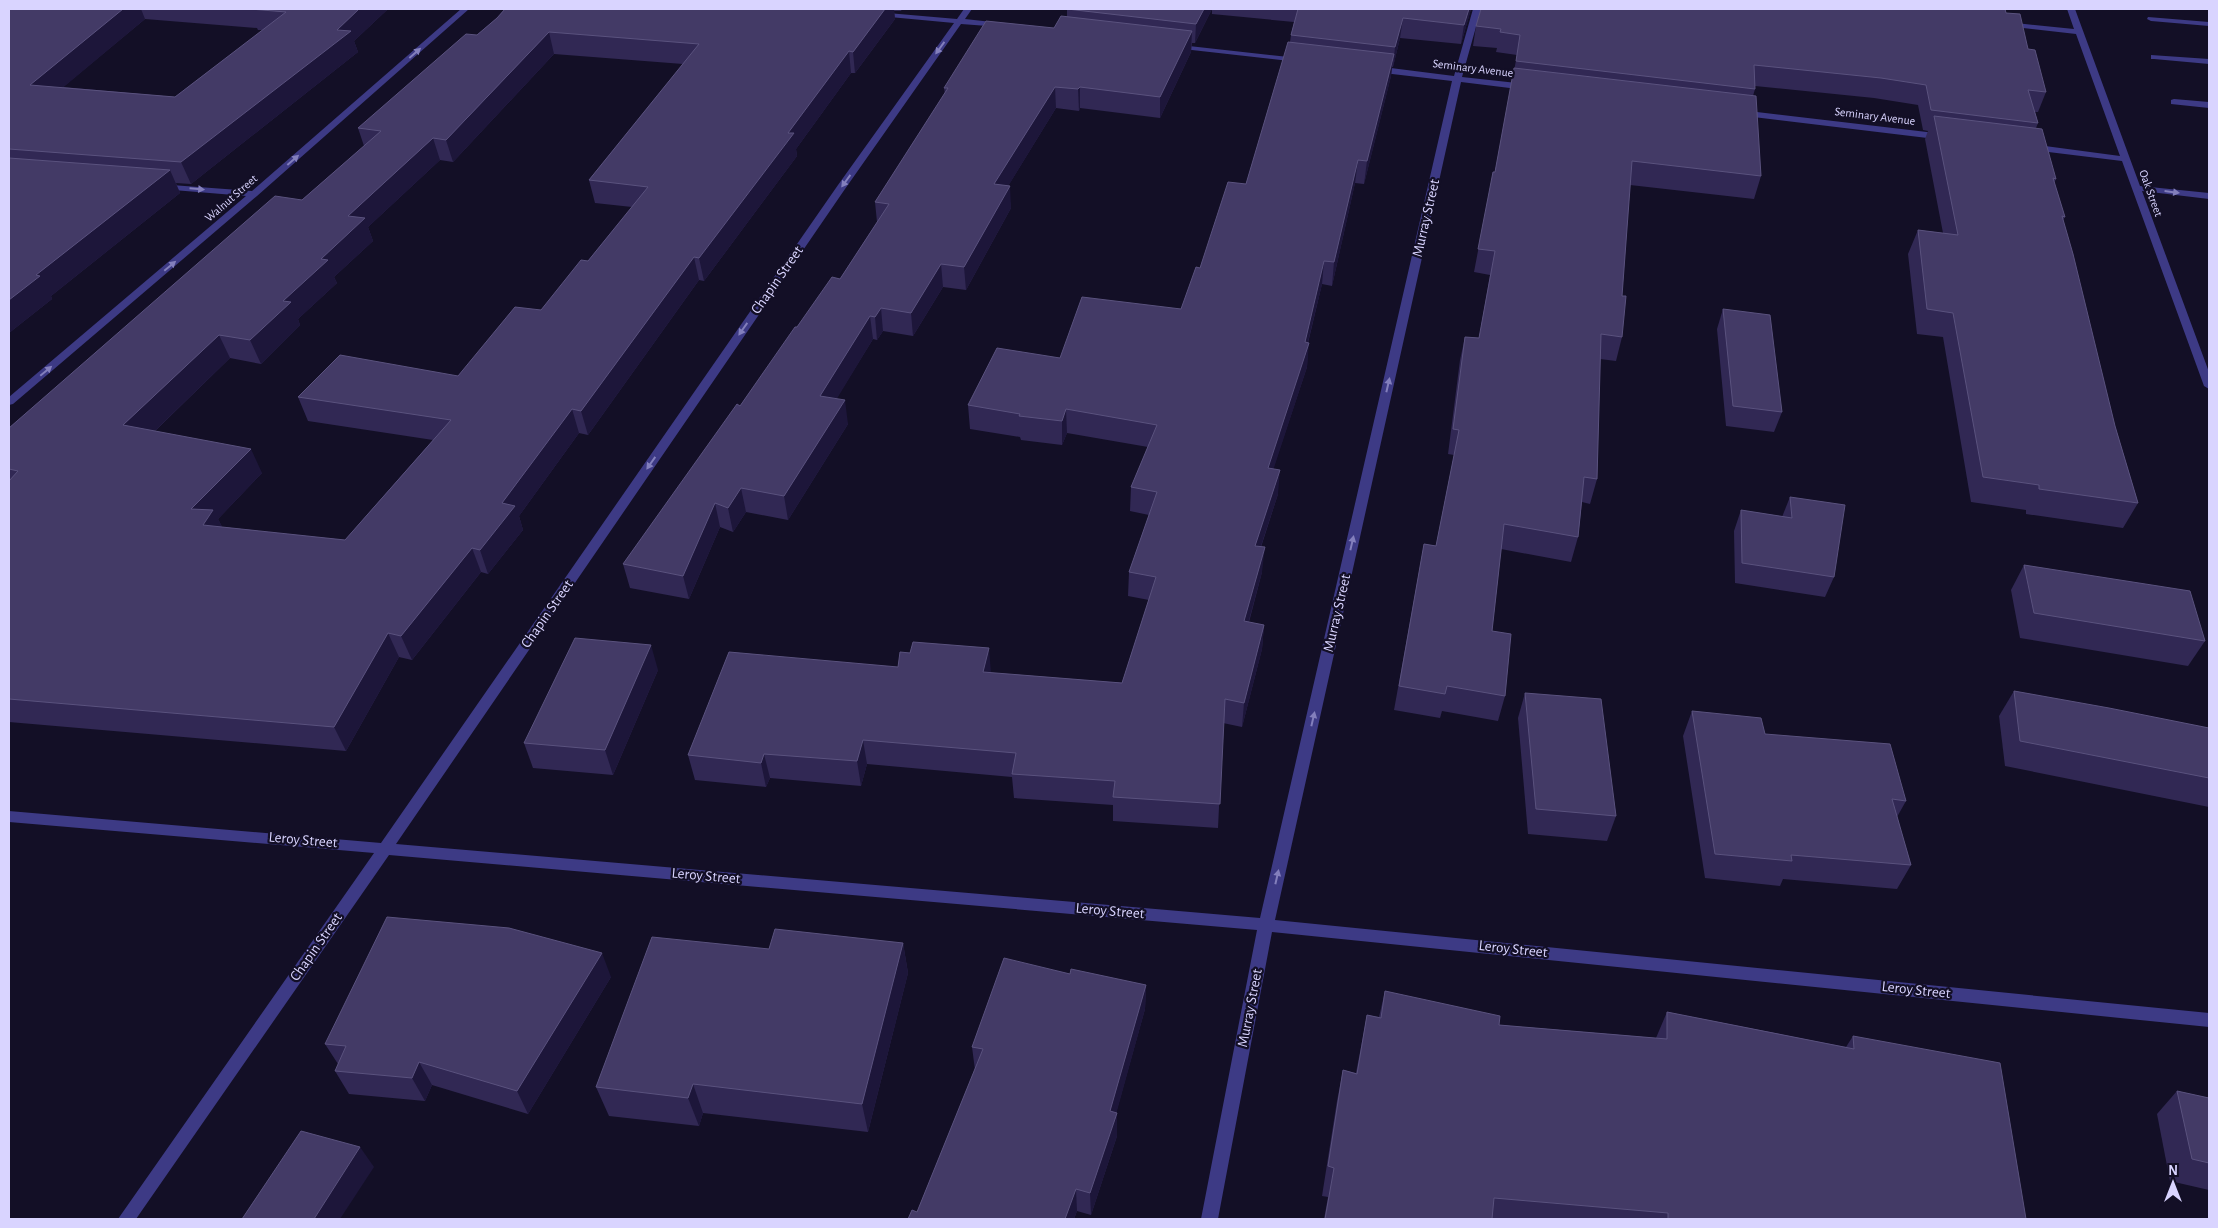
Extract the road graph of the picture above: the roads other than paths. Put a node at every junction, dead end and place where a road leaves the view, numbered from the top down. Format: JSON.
{"nodes":[{"id":1,"x":465,"y":9,"type":"edge"},
{"id":2,"x":968,"y":9,"type":"edge"},
{"id":3,"x":1477,"y":9,"type":"edge"},
{"id":4,"x":2071,"y":9,"type":"edge"},
{"id":5,"x":865,"y":12,"type":"edge"},
{"id":6,"x":2150,"y":19,"type":"dead end"},
{"id":7,"x":960,"y":20,"type":"junction"},
{"id":8,"x":1994,"y":23,"type":"edge"},
{"id":9,"x":2209,"y":24,"type":"edge"},
{"id":10,"x":1009,"y":26,"type":"edge"},
{"id":11,"x":2080,"y":32,"type":"junction"},
{"id":12,"x":1165,"y":44,"type":"edge"},
{"id":13,"x":2154,"y":57,"type":"dead end"},
{"id":14,"x":1311,"y":62,"type":"edge"},
{"id":15,"x":2209,"y":62,"type":"edge"},
{"id":16,"x":1370,"y":69,"type":"edge"},
{"id":17,"x":1458,"y":79,"type":"junction"},
{"id":18,"x":1536,"y":88,"type":"edge"},
{"id":19,"x":2174,"y":102,"type":"dead end"},
{"id":20,"x":2209,"y":106,"type":"edge"},
{"id":21,"x":1732,"y":112,"type":"edge"},
{"id":22,"x":1958,"y":139,"type":"edge"},
{"id":23,"x":2017,"y":146,"type":"edge"},
{"id":24,"x":2125,"y":159,"type":"junction"},
{"id":25,"x":153,"y":186,"type":"edge"},
{"id":26,"x":2136,"y":188,"type":"junction"},
{"id":27,"x":254,"y":194,"type":"junction"},
{"id":28,"x":2209,"y":196,"type":"edge"},
{"id":29,"x":2209,"y":386,"type":"edge"},
{"id":30,"x":9,"y":402,"type":"edge"},
{"id":31,"x":9,"y":816,"type":"edge"},
{"id":32,"x":386,"y":847,"type":"junction"},
{"id":33,"x":1266,"y":925,"type":"junction"},
{"id":34,"x":2209,"y":1020,"type":"edge"},
{"id":35,"x":126,"y":1219,"type":"edge"},
{"id":36,"x":1209,"y":1219,"type":"edge"}],
"edges":[{"from":27,"to":1,"type":"street","name":"Walnut Street","one_way":true},
{"from":2,"to":7,"type":"street","name":"Chapin Street"},
{"from":3,"to":17,"type":"street","name":"Murray Street"},
{"from":4,"to":11,"type":"street","name":"Oak Street"},
{"from":5,"to":7,"type":"street"},
{"from":6,"to":9,"type":"street"},
{"from":7,"to":10,"type":"street"},
{"from":7,"to":32,"type":"street","name":"Chapin Street","one_way":true},
{"from":8,"to":11,"type":"street"},
{"from":11,"to":24,"type":"street","name":"Oak Street"},
{"from":12,"to":14,"type":"street"},
{"from":13,"to":15,"type":"street"},
{"from":16,"to":17,"type":"street","name":"Seminary Avenue"},
{"from":17,"to":18,"type":"street","name":"Seminary Avenue"},
{"from":33,"to":17,"type":"street","name":"Murray Street","one_way":true},
{"from":19,"to":20,"type":"street"},
{"from":21,"to":22,"type":"street","name":"Seminary Avenue"},
{"from":23,"to":24,"type":"street"},
{"from":24,"to":26,"type":"street","name":"Oak Street"},
{"from":25,"to":27,"type":"street","one_way":true},
{"from":26,"to":28,"type":"street","one_way":true},
{"from":26,"to":29,"type":"street","name":"Oak Street"},
{"from":30,"to":27,"type":"street","name":"Walnut Street","one_way":true},
{"from":31,"to":32,"type":"street","name":"Leroy Street"},
{"from":32,"to":33,"type":"street","name":"Leroy Street"},
{"from":32,"to":35,"type":"street","name":"Chapin Street"},
{"from":33,"to":34,"type":"street","name":"Leroy Street"},
{"from":33,"to":36,"type":"street","name":"Murray Street"}]}
